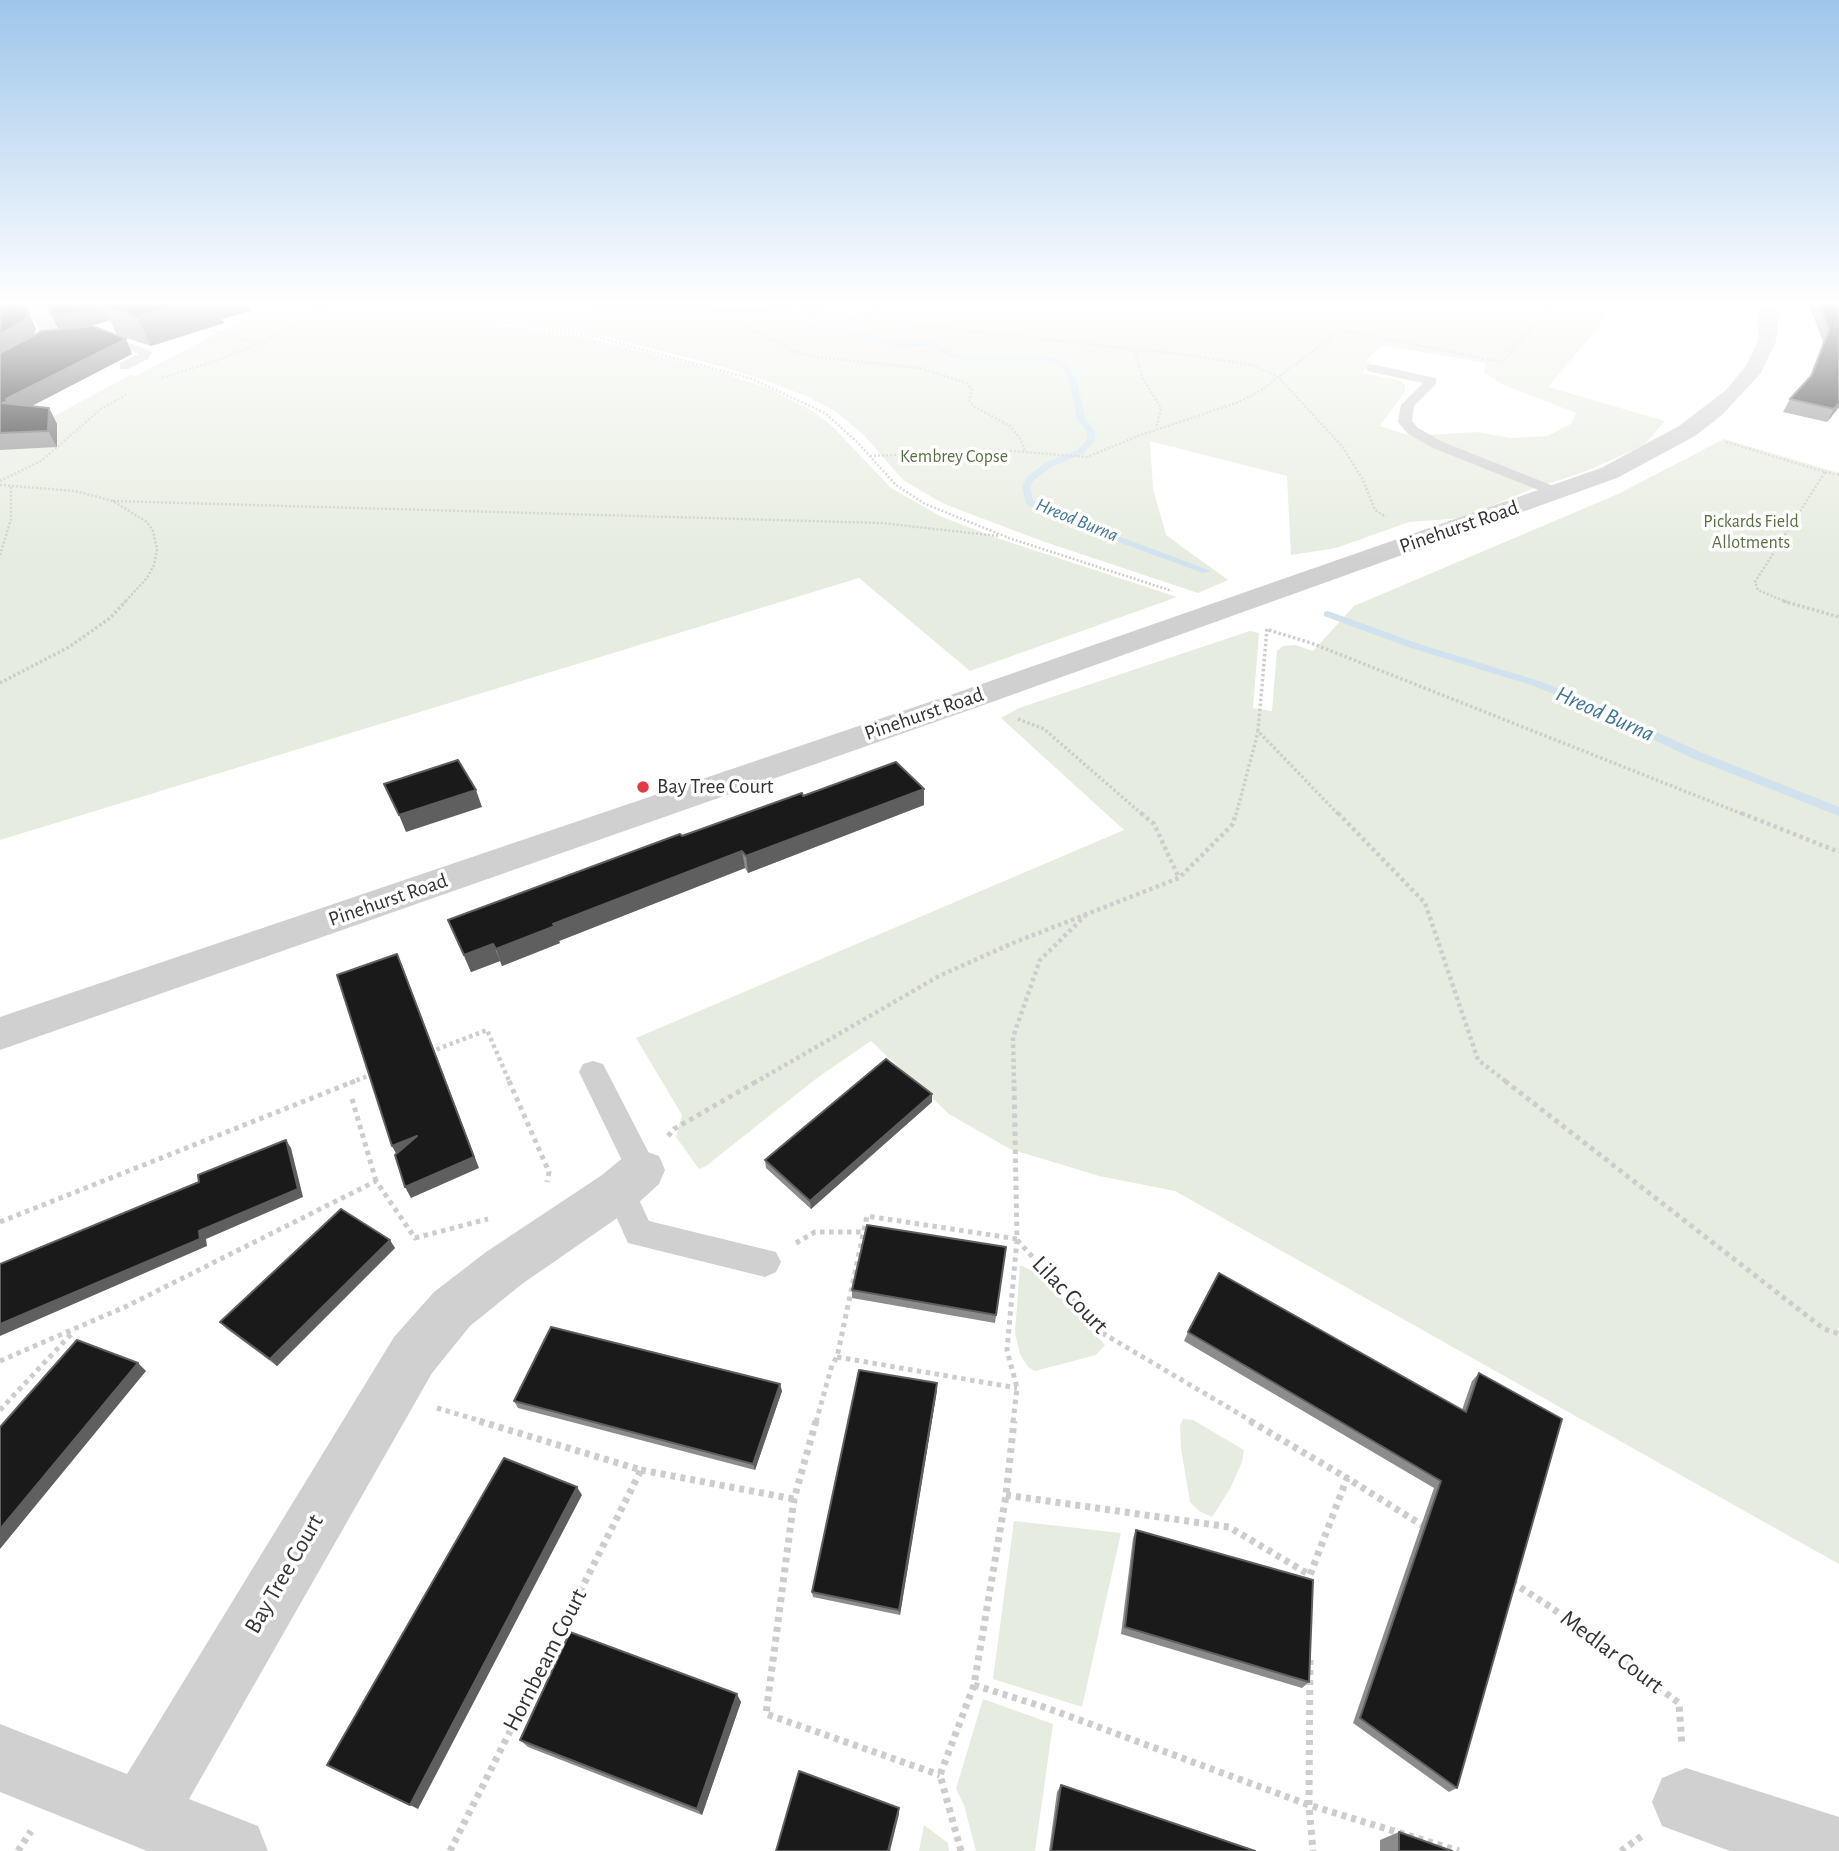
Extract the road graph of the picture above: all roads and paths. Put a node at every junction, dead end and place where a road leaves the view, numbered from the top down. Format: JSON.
{"nodes":[{"id":1,"x":772,"y":388,"type":"edge"},
{"id":2,"x":971,"y":388,"type":"edge"},
{"id":3,"x":1149,"y":388,"type":"edge"},
{"id":4,"x":1264,"y":388,"type":"edge"},
{"id":5,"x":1288,"y":388,"type":"edge"},
{"id":6,"x":1425,"y":388,"type":"edge"},
{"id":7,"x":1736,"y":388,"type":"edge"},
{"id":8,"x":132,"y":392,"type":"dead end"},
{"id":9,"x":1156,"y":430,"type":"junction"},
{"id":10,"x":1687,"y":430,"type":"junction"},
{"id":11,"x":1025,"y":451,"type":"junction"},
{"id":12,"x":870,"y":456,"type":"junction"},
{"id":13,"x":1825,"y":472,"type":"junction"},
{"id":14,"x":1839,"y":475,"type":"edge"},
{"id":15,"x":0,"y":483,"type":"edge"},
{"id":16,"x":11,"y":486,"type":"junction"},
{"id":17,"x":1556,"y":492,"type":"junction"},
{"id":18,"x":113,"y":501,"type":"junction"},
{"id":19,"x":1009,"y":538,"type":"junction"},
{"id":20,"x":1422,"y":540,"type":"junction"},
{"id":21,"x":0,"y":555,"type":"edge"},
{"id":22,"x":1216,"y":611,"type":"junction"},
{"id":23,"x":1839,"y":617,"type":"edge"},
{"id":24,"x":1267,"y":629,"type":"junction"},
{"id":25,"x":0,"y":683,"type":"edge"},
{"id":26,"x":967,"y":700,"type":"junction"},
{"id":27,"x":1258,"y":731,"type":"junction"},
{"id":28,"x":1839,"y":852,"type":"edge"},
{"id":29,"x":1179,"y":878,"type":"junction"},
{"id":30,"x":1086,"y":915,"type":"junction"},
{"id":31,"x":0,"y":1034,"type":"edge"},
{"id":32,"x":423,"y":1055,"type":"edge"},
{"id":33,"x":384,"y":1070,"type":"edge"},
{"id":34,"x":593,"y":1072,"type":"dead end"},
{"id":35,"x":352,"y":1099,"type":"dead end"},
{"id":36,"x":631,"y":1180,"type":"junction"},
{"id":37,"x":376,"y":1181,"type":"junction"},
{"id":38,"x":0,"y":1222,"type":"edge"},
{"id":39,"x":537,"y":1224,"type":"junction"},
{"id":40,"x":862,"y":1232,"type":"junction"},
{"id":41,"x":1017,"y":1239,"type":"junction"},
{"id":42,"x":765,"y":1262,"type":"joint"},
{"id":43,"x":77,"y":1327,"type":"junction"},
{"id":44,"x":1839,"y":1334,"type":"edge"},
{"id":45,"x":837,"y":1357,"type":"junction"},
{"id":46,"x":0,"y":1361,"type":"edge"},
{"id":47,"x":1017,"y":1388,"type":"junction"},
{"id":48,"x":389,"y":1393,"type":"junction"},
{"id":49,"x":0,"y":1410,"type":"edge"},
{"id":50,"x":641,"y":1470,"type":"junction"},
{"id":51,"x":1348,"y":1478,"type":"junction"},
{"id":52,"x":1006,"y":1495,"type":"junction"},
{"id":53,"x":794,"y":1499,"type":"junction"},
{"id":54,"x":1431,"y":1531,"type":"edge"},
{"id":55,"x":1310,"y":1575,"type":"junction"},
{"id":56,"x":1508,"y":1580,"type":"edge"},
{"id":57,"x":1310,"y":1588,"type":"edge"},
{"id":58,"x":1310,"y":1656,"type":"edge"},
{"id":59,"x":974,"y":1685,"type":"junction"},
{"id":60,"x":0,"y":1758,"type":"edge"},
{"id":61,"x":940,"y":1775,"type":"junction"},
{"id":62,"x":1686,"y":1802,"type":"joint"},
{"id":63,"x":1309,"y":1805,"type":"junction"},
{"id":64,"x":142,"y":1814,"type":"junction"},
{"id":65,"x":233,"y":1851,"type":"edge"},
{"id":66,"x":450,"y":1851,"type":"edge"},
{"id":67,"x":961,"y":1851,"type":"edge"},
{"id":68,"x":1313,"y":1851,"type":"edge"},
{"id":69,"x":1459,"y":1851,"type":"edge"},
{"id":70,"x":1836,"y":1851,"type":"edge"}],
"edges":[{"from":1,"to":12,"type":"path"},
{"from":2,"to":11,"type":"path"},
{"from":3,"to":9,"type":"path"},
{"from":4,"to":9,"type":"path"},
{"from":5,"to":20,"type":"path"},
{"from":6,"to":17,"type":"lane"},
{"from":7,"to":10,"type":"street","name":"Pinehurst Road"},
{"from":8,"to":15,"type":"path"},
{"from":9,"to":11,"type":"path"},
{"from":10,"to":13,"type":"path"},
{"from":10,"to":17,"type":"street","name":"Pinehurst Road"},
{"from":11,"to":12,"type":"path"},
{"from":12,"to":19,"type":"path"},
{"from":13,"to":14,"type":"path"},
{"from":13,"to":23,"type":"path"},
{"from":15,"to":16,"type":"path"},
{"from":16,"to":18,"type":"path"},
{"from":16,"to":21,"type":"path"},
{"from":17,"to":20,"type":"street","name":"Pinehurst Road"},
{"from":18,"to":19,"type":"path"},
{"from":18,"to":25,"type":"path"},
{"from":19,"to":22,"type":"path"},
{"from":20,"to":22,"type":"street","name":"Pinehurst Road"},
{"from":22,"to":24,"type":"path"},
{"from":22,"to":26,"type":"street","name":"Pinehurst Road"},
{"from":24,"to":27,"type":"path"},
{"from":24,"to":28,"type":"path"},
{"from":26,"to":29,"type":"path"},
{"from":26,"to":31,"type":"street","name":"Pinehurst Road"},
{"from":27,"to":29,"type":"path"},
{"from":27,"to":44,"type":"path"},
{"from":29,"to":30,"type":"path"},
{"from":30,"to":36,"type":"path"},
{"from":30,"to":41,"type":"path"},
{"from":32,"to":39,"type":"path"},
{"from":33,"to":38,"type":"path"},
{"from":34,"to":36,"type":"lane"},
{"from":35,"to":37,"type":"path"},
{"from":36,"to":39,"type":"street","name":"Bay Tree Court"},
{"from":36,"to":42,"type":"lane"},
{"from":37,"to":39,"type":"path"},
{"from":37,"to":43,"type":"path"},
{"from":39,"to":48,"type":"street","name":"Bay Tree Court"},
{"from":40,"to":41,"type":"path"},
{"from":40,"to":42,"type":"path"},
{"from":40,"to":45,"type":"path"},
{"from":41,"to":47,"type":"path","name":"Lilac Court"},
{"from":41,"to":51,"type":"path","name":"Lilac Court"},
{"from":43,"to":46,"type":"path"},
{"from":43,"to":49,"type":"path"},
{"from":45,"to":47,"type":"path"},
{"from":45,"to":53,"type":"path"},
{"from":47,"to":52,"type":"path","name":"Lilac Court"},
{"from":48,"to":50,"type":"path"},
{"from":48,"to":64,"type":"street","name":"Bay Tree Court"},
{"from":50,"to":53,"type":"path"},
{"from":50,"to":66,"type":"path","name":"Hornbeam Court"},
{"from":51,"to":54,"type":"path","name":"Lilac Court"},
{"from":51,"to":55,"type":"path"},
{"from":52,"to":55,"type":"path"},
{"from":52,"to":59,"type":"path","name":"Lilac Court"},
{"from":53,"to":61,"type":"path"},
{"from":55,"to":57,"type":"path"},
{"from":56,"to":62,"type":"path","name":"Medlar Court"},
{"from":58,"to":63,"type":"path"},
{"from":59,"to":61,"type":"path","name":"Lilac Court"},
{"from":59,"to":63,"type":"path"},
{"from":60,"to":64,"type":"street"},
{"from":61,"to":67,"type":"path"},
{"from":62,"to":70,"type":"street"},
{"from":63,"to":68,"type":"path"},
{"from":63,"to":69,"type":"path"},
{"from":64,"to":65,"type":"street"}]}
